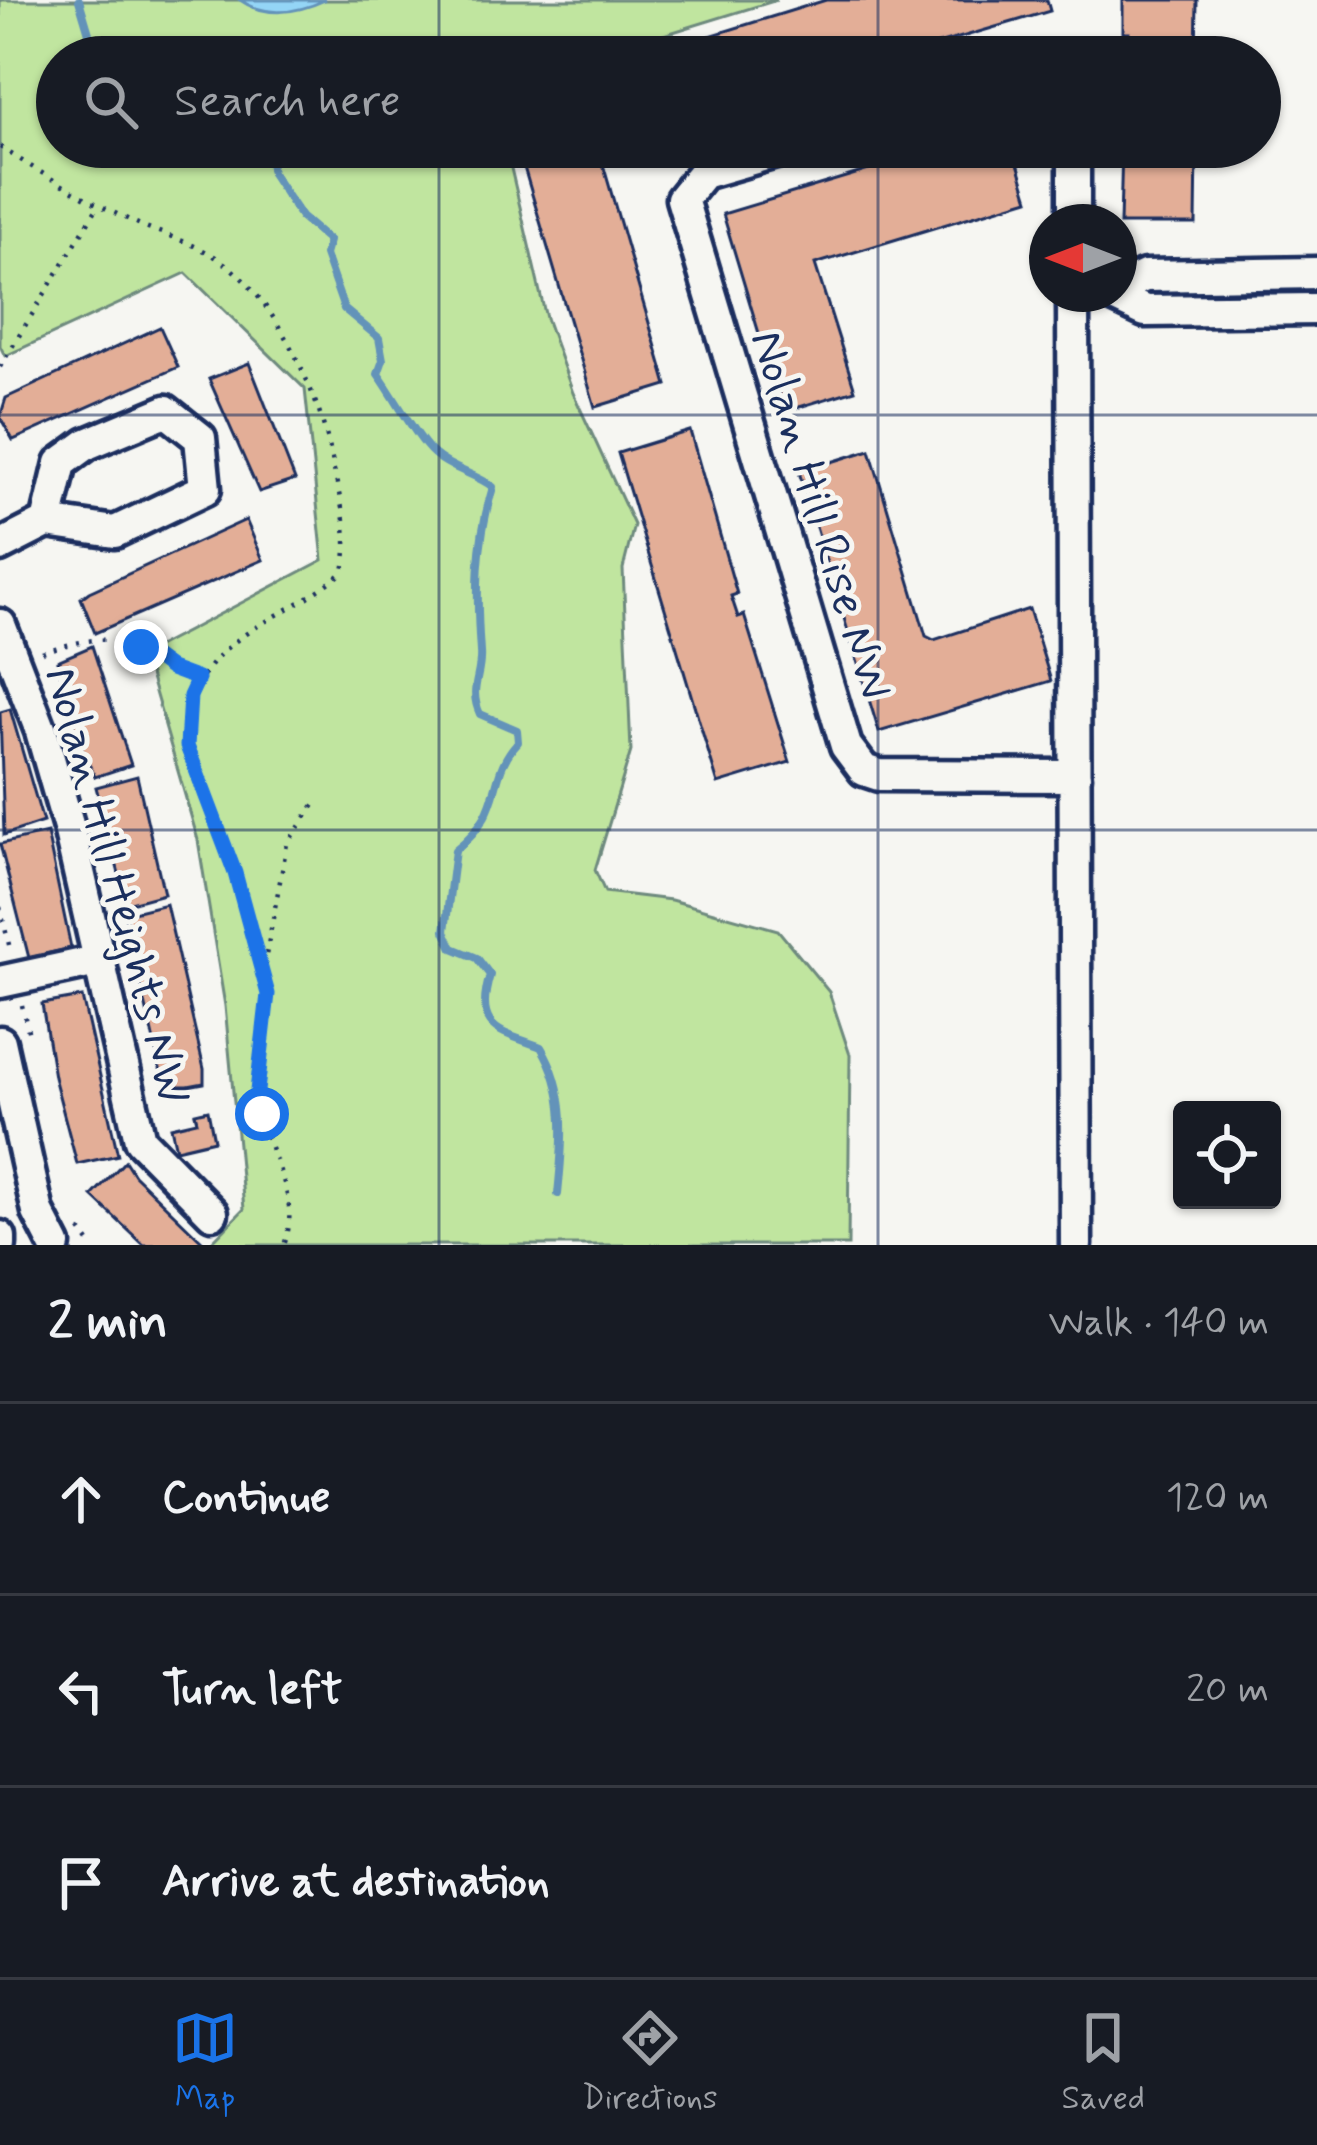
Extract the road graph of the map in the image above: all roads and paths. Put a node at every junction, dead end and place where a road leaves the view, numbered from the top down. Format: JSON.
{"nodes":[{"id":1,"x":0,"y":147,"type":"edge"},
{"id":2,"x":720,"y":168,"type":"edge"},
{"id":3,"x":1074,"y":168,"type":"edge"},
{"id":4,"x":1074,"y":204,"type":"edge"},
{"id":5,"x":98,"y":205,"type":"junction"},
{"id":6,"x":1317,"y":273,"type":"edge"},
{"id":7,"x":1137,"y":280,"type":"edge"},
{"id":8,"x":1137,"y":307,"type":"edge"},
{"id":9,"x":1317,"y":309,"type":"edge"},
{"id":10,"x":1073,"y":312,"type":"edge"},
{"id":11,"x":0,"y":367,"type":"edge"},
{"id":12,"x":47,"y":522,"type":"junction"},
{"id":13,"x":0,"y":546,"type":"edge"},
{"id":14,"x":0,"y":625,"type":"edge"},
{"id":15,"x":16,"y":663,"type":"junction"},
{"id":16,"x":198,"y":679,"type":"junction"},
{"id":17,"x":1075,"y":776,"type":"junction"},
{"id":18,"x":316,"y":802,"type":"dead end"},
{"id":19,"x":97,"y":961,"type":"junction"},
{"id":20,"x":264,"y":966,"type":"junction"},
{"id":21,"x":0,"y":982,"type":"edge"},
{"id":22,"x":0,"y":1042,"type":"edge"},
{"id":23,"x":212,"y":1213,"type":"dead end"},
{"id":24,"x":55,"y":1245,"type":"edge"},
{"id":25,"x":284,"y":1245,"type":"edge"},
{"id":26,"x":1076,"y":1245,"type":"edge"}],
"edges":[{"from":1,"to":5,"type":"path"},
{"from":2,"to":17,"type":"street","name":"Nolan Hill Rise NW"},
{"from":3,"to":4,"type":"street"},
{"from":5,"to":11,"type":"path"},
{"from":5,"to":16,"type":"path"},
{"from":6,"to":7,"type":"street"},
{"from":8,"to":9,"type":"street"},
{"from":10,"to":17,"type":"street"},
{"from":12,"to":12,"type":"street"},
{"from":12,"to":13,"type":"street"},
{"from":14,"to":15,"type":"street","name":"Nolan Hill Heights NW"},
{"from":15,"to":16,"type":"path"},
{"from":15,"to":19,"type":"street","name":"Nolan Hill Heights NW"},
{"from":16,"to":20,"type":"path"},
{"from":17,"to":26,"type":"street"},
{"from":18,"to":20,"type":"path"},
{"from":19,"to":21,"type":"street"},
{"from":19,"to":23,"type":"street","name":"Nolan Hill Heights NW"},
{"from":20,"to":25,"type":"path"},
{"from":22,"to":24,"type":"street"}]}
